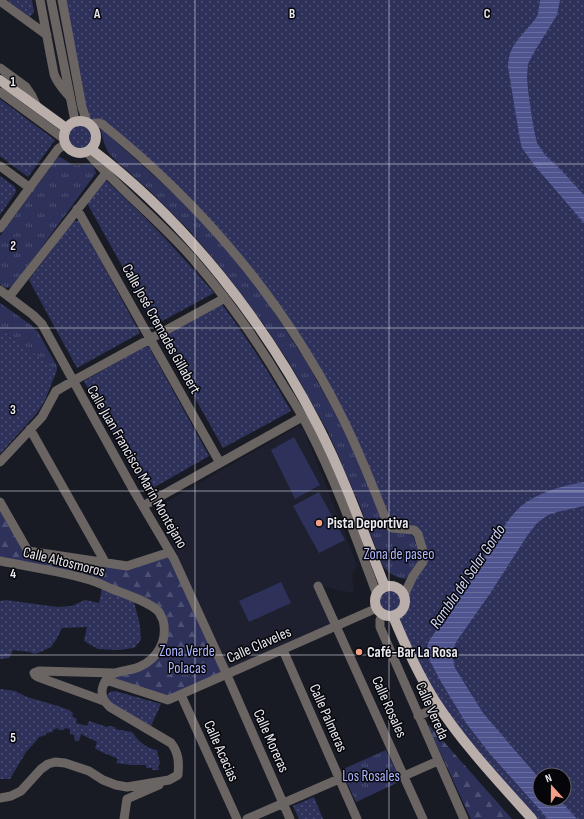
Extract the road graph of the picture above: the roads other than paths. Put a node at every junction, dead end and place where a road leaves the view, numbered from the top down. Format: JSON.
{"nodes":[{"id":1,"x":40,"y":0,"type":"edge"},
{"id":2,"x":51,"y":0,"type":"edge"},
{"id":3,"x":62,"y":0,"type":"edge"},
{"id":4,"x":0,"y":1,"type":"edge"},
{"id":5,"x":47,"y":36,"type":"junction"},
{"id":6,"x":0,"y":68,"type":"edge"},
{"id":7,"x":0,"y":80,"type":"edge"},
{"id":8,"x":0,"y":92,"type":"edge"},
{"id":9,"x":70,"y":97,"type":"junction"},
{"id":10,"x":37,"y":107,"type":"junction"},
{"id":11,"x":75,"y":122,"type":"junction"},
{"id":12,"x":88,"y":123,"type":"junction"},
{"id":13,"x":65,"y":137,"type":"junction"},
{"id":14,"x":89,"y":150,"type":"junction"},
{"id":15,"x":0,"y":166,"type":"edge"},
{"id":16,"x":106,"y":173,"type":"junction"},
{"id":17,"x":30,"y":188,"type":"junction"},
{"id":18,"x":77,"y":209,"type":"junction"},
{"id":19,"x":0,"y":228,"type":"edge"},
{"id":20,"x":0,"y":290,"type":"edge"},
{"id":21,"x":9,"y":297,"type":"junction"},
{"id":22,"x":225,"y":298,"type":"junction"},
{"id":23,"x":151,"y":338,"type":"junction"},
{"id":24,"x":73,"y":381,"type":"junction"},
{"id":25,"x":302,"y":417,"type":"junction"},
{"id":26,"x":30,"y":429,"type":"junction"},
{"id":27,"x":0,"y":462,"type":"edge"},
{"id":28,"x":220,"y":463,"type":"junction"},
{"id":29,"x":0,"y":502,"type":"edge"},
{"id":30,"x":143,"y":506,"type":"junction"},
{"id":31,"x":170,"y":552,"type":"junction"},
{"id":32,"x":0,"y":561,"type":"edge"},
{"id":33,"x":105,"y":562,"type":"junction"},
{"id":34,"x":318,"y":586,"type":"dead end"},
{"id":35,"x":385,"y":587,"type":"junction"},
{"id":36,"x":377,"y":595,"type":"junction"},
{"id":37,"x":404,"y":595,"type":"junction"},
{"id":38,"x":384,"y":613,"type":"junction"},
{"id":39,"x":336,"y":626,"type":"junction"},
{"id":40,"x":283,"y":650,"type":"junction"},
{"id":41,"x":114,"y":673,"type":"junction"},
{"id":42,"x":227,"y":675,"type":"junction"},
{"id":43,"x":106,"y":680,"type":"junction"},
{"id":44,"x":181,"y":695,"type":"junction"},
{"id":45,"x":104,"y":701,"type":"junction"},
{"id":46,"x":439,"y":706,"type":"junction"},
{"id":47,"x":418,"y":716,"type":"junction"},
{"id":48,"x":438,"y":761,"type":"junction"},
{"id":49,"x":404,"y":776,"type":"junction"},
{"id":50,"x":339,"y":779,"type":"junction"},
{"id":51,"x":169,"y":780,"type":"junction"},
{"id":52,"x":0,"y":798,"type":"edge"},
{"id":53,"x":283,"y":803,"type":"junction"},
{"id":54,"x":124,"y":819,"type":"edge"},
{"id":55,"x":236,"y":819,"type":"edge"},
{"id":56,"x":247,"y":819,"type":"edge"},
{"id":57,"x":290,"y":819,"type":"edge"},
{"id":58,"x":357,"y":819,"type":"edge"},
{"id":59,"x":423,"y":819,"type":"edge"},
{"id":60,"x":464,"y":819,"type":"edge"},
{"id":61,"x":532,"y":819,"type":"edge"}],
"edges":[{"from":1,"to":5,"type":"street"},
{"from":2,"to":9,"type":"street"},
{"from":3,"to":12,"type":"street"},
{"from":4,"to":5,"type":"street"},
{"from":5,"to":9,"type":"street"},
{"from":6,"to":10,"type":"street"},
{"from":7,"to":10,"type":"main road"},
{"from":8,"to":13,"type":"street"},
{"from":9,"to":11,"type":"street"},
{"from":10,"to":13,"type":"main road"},
{"from":11,"to":12,"type":"main road"},
{"from":11,"to":13,"type":"main road"},
{"from":12,"to":14,"type":"main road"},
{"from":12,"to":37,"type":"street"},
{"from":13,"to":14,"type":"main road"},
{"from":13,"to":17,"type":"street"},
{"from":14,"to":16,"type":"street"},
{"from":14,"to":35,"type":"main road"},
{"from":15,"to":17,"type":"street"},
{"from":16,"to":18,"type":"street"},
{"from":16,"to":22,"type":"street"},
{"from":17,"to":19,"type":"street"},
{"from":18,"to":21,"type":"street"},
{"from":18,"to":23,"type":"street","name":"Calle José Cremades Gillabert"},
{"from":20,"to":21,"type":"street","name":"Calle Juan Francisco Marín Montejano"},
{"from":21,"to":24,"type":"street","name":"Calle Juan Francisco Marín Montejano"},
{"from":22,"to":23,"type":"street"},
{"from":22,"to":25,"type":"street"},
{"from":23,"to":24,"type":"street"},
{"from":23,"to":28,"type":"street","name":"Calle José Cremades Gillabert"},
{"from":24,"to":26,"type":"street"},
{"from":24,"to":30,"type":"street","name":"Calle Juan Francisco Marín Montejano"},
{"from":25,"to":28,"type":"street"},
{"from":25,"to":36,"type":"street"},
{"from":26,"to":27,"type":"street"},
{"from":26,"to":33,"type":"street"},
{"from":28,"to":30,"type":"street"},
{"from":29,"to":33,"type":"street"},
{"from":30,"to":31,"type":"street","name":"Calle Juan Francisco Marín Montejano"},
{"from":31,"to":33,"type":"street"},
{"from":31,"to":42,"type":"street","name":"Calle Juan Francisco Marín Montejano"},
{"from":32,"to":41,"type":"street","name":"Calle Altosmoros"},
{"from":34,"to":39,"type":"street","name":"Calle Rosales"},
{"from":35,"to":36,"type":"main road"},
{"from":35,"to":37,"type":"main road"},
{"from":36,"to":38,"type":"main road"},
{"from":37,"to":38,"type":"main road"},
{"from":38,"to":39,"type":"street","name":"Calle Claveles"},
{"from":38,"to":46,"type":"main road"},
{"from":38,"to":47,"type":"street","name":"Calle Vereda"},
{"from":39,"to":40,"type":"street","name":"Calle Claveles"},
{"from":39,"to":49,"type":"street","name":"Calle Rosales"},
{"from":40,"to":42,"type":"street","name":"Calle Claveles"},
{"from":40,"to":50,"type":"street","name":"Calle Palmeras"},
{"from":41,"to":43,"type":"street","name":"Calle Altosmoros"},
{"from":41,"to":45,"type":"street"},
{"from":42,"to":44,"type":"street","name":"Calle Claveles"},
{"from":42,"to":53,"type":"street","name":"Calle Moreras"},
{"from":43,"to":44,"type":"street","name":"Calle Claveles"},
{"from":43,"to":45,"type":"street"},
{"from":44,"to":55,"type":"street","name":"Calle Acacias"},
{"from":45,"to":51,"type":"street"},
{"from":46,"to":47,"type":"street"},
{"from":46,"to":61,"type":"main road"},
{"from":47,"to":48,"type":"street","name":"Calle Vereda"},
{"from":48,"to":49,"type":"street"},
{"from":48,"to":60,"type":"street","name":"Calle Vereda"},
{"from":49,"to":59,"type":"street","name":"Calle Rosales"},
{"from":50,"to":53,"type":"street"},
{"from":50,"to":58,"type":"street","name":"Calle Palmeras"},
{"from":51,"to":52,"type":"street"},
{"from":51,"to":54,"type":"street"},
{"from":53,"to":56,"type":"street"},
{"from":53,"to":57,"type":"street","name":"Calle Moreras"}]}
